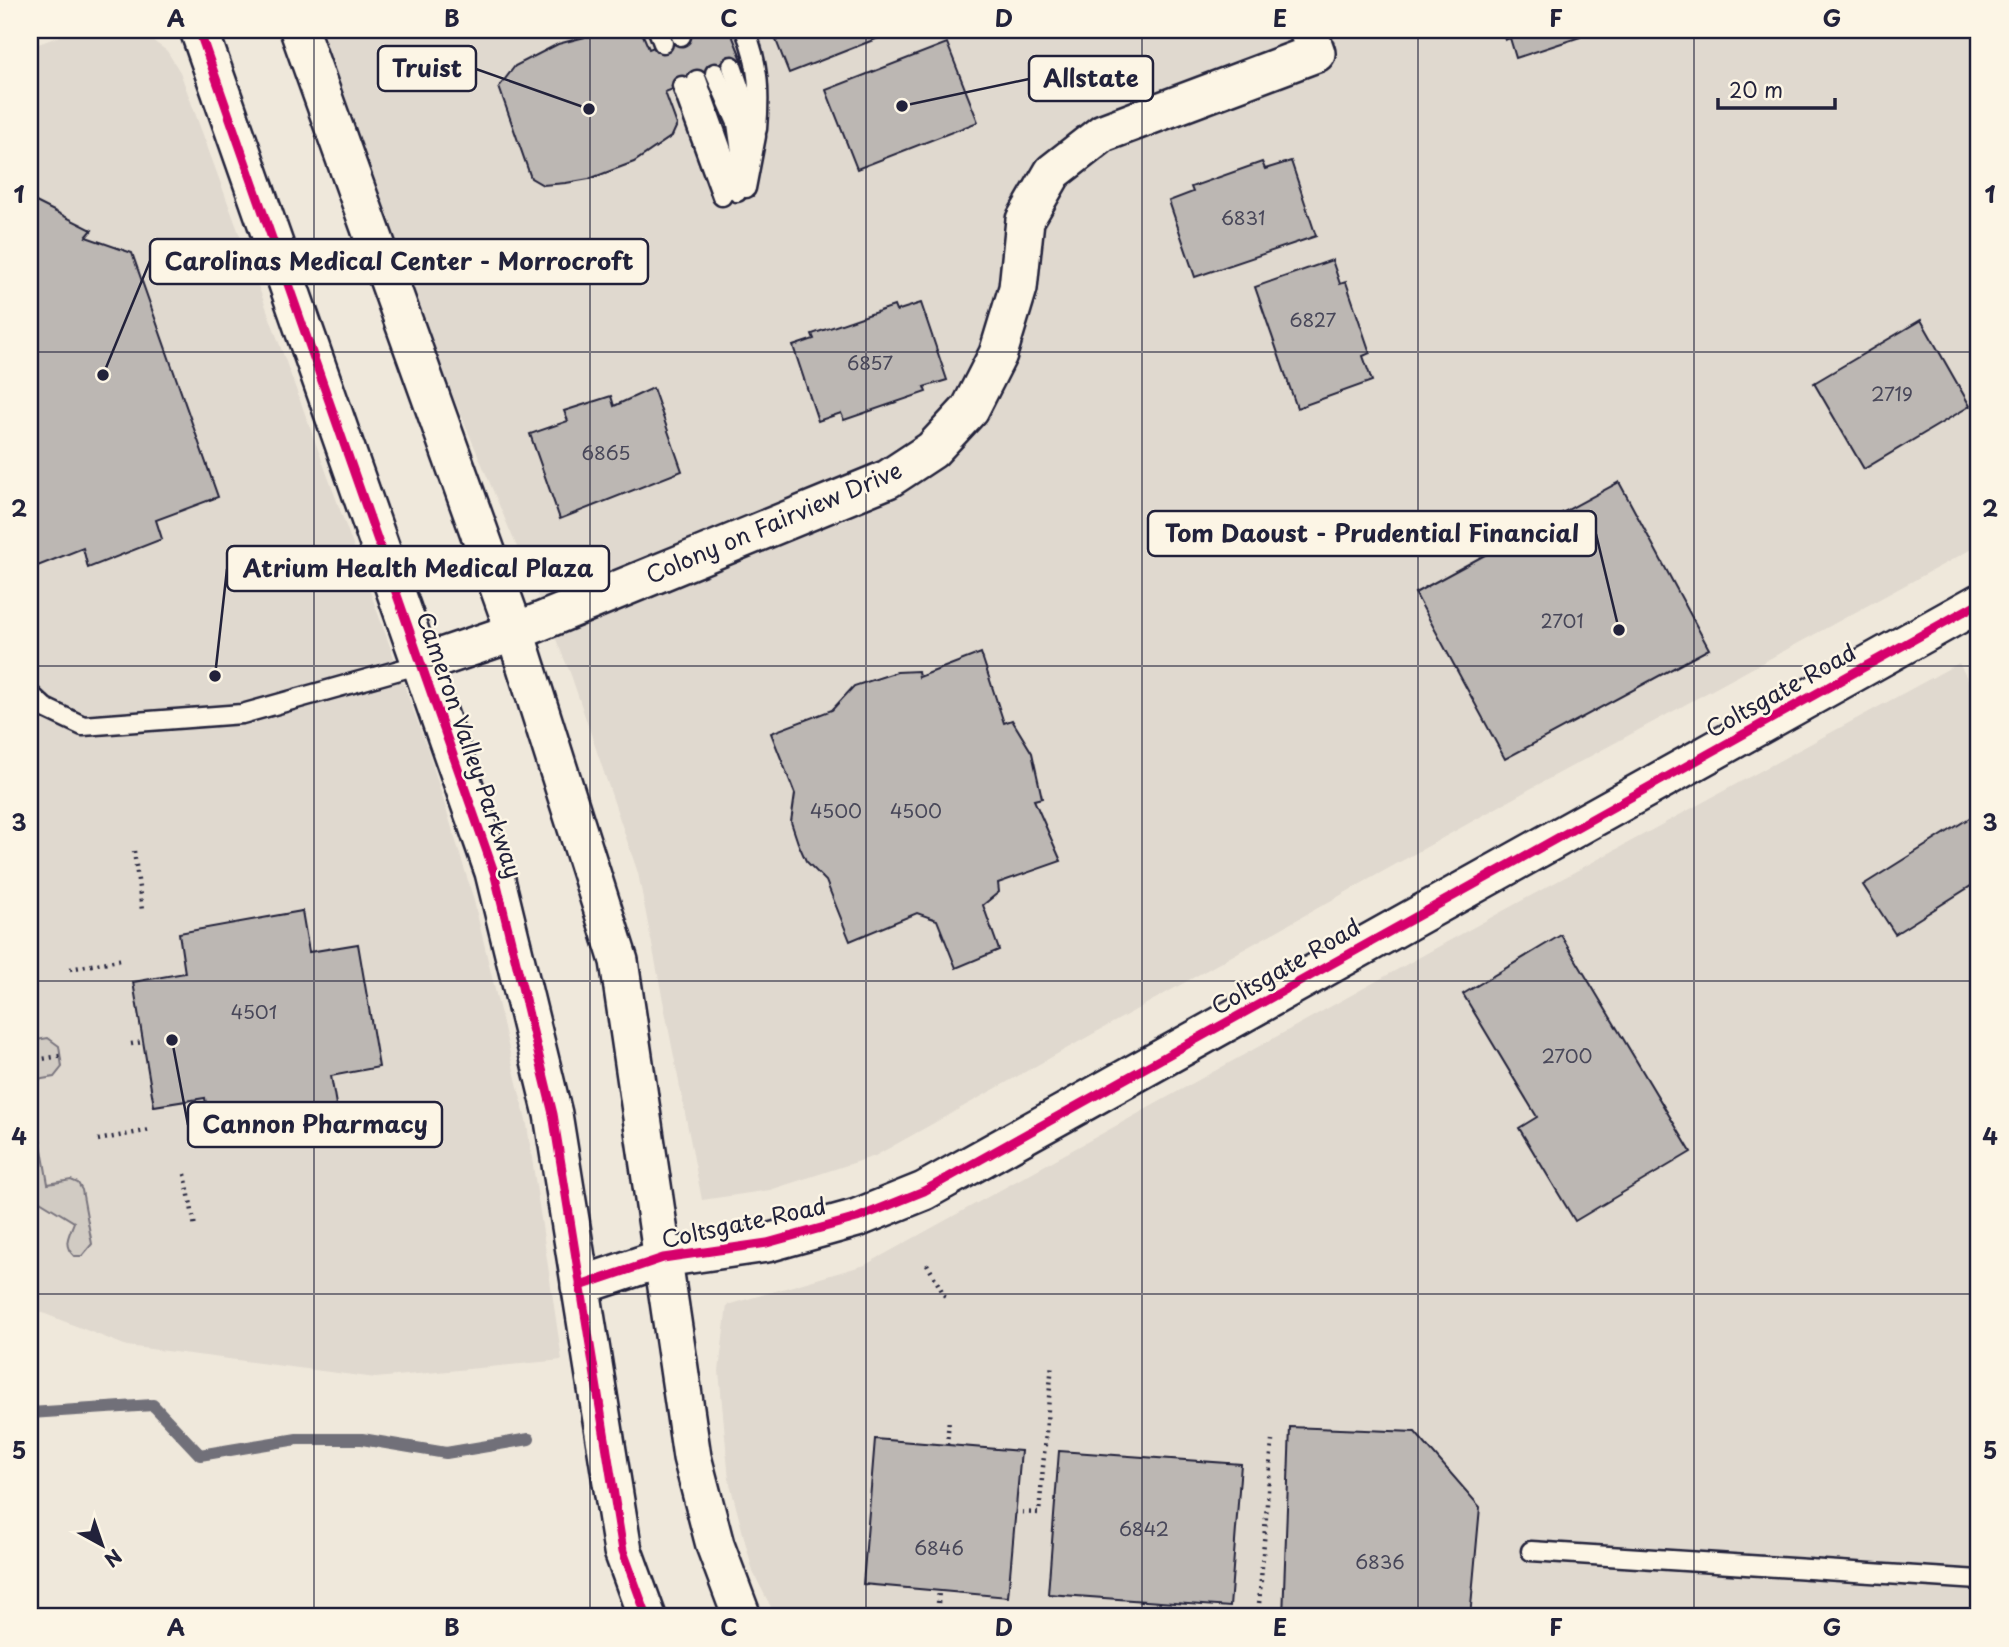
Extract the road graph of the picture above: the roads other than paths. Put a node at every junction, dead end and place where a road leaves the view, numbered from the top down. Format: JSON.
{"nodes":[{"id":1,"x":199,"y":30,"type":"edge"},
{"id":2,"x":299,"y":30,"type":"edge"},
{"id":3,"x":745,"y":30,"type":"edge"},
{"id":4,"x":1308,"y":30,"type":"edge"},
{"id":5,"x":689,"y":83,"type":"dead end"},
{"id":6,"x":756,"y":136,"type":"junction"},
{"id":7,"x":735,"y":192,"type":"junction"},
{"id":8,"x":1979,"y":603,"type":"edge"},
{"id":9,"x":515,"y":632,"type":"junction"},
{"id":10,"x":421,"y":664,"type":"junction"},
{"id":11,"x":30,"y":694,"type":"edge"},
{"id":12,"x":663,"y":1258,"type":"junction"},
{"id":13,"x":580,"y":1286,"type":"junction"},
{"id":14,"x":1531,"y":1550,"type":"dead end"},
{"id":15,"x":1979,"y":1580,"type":"edge"},
{"id":16,"x":647,"y":1617,"type":"edge"},
{"id":17,"x":742,"y":1617,"type":"edge"}],
"edges":[{"from":1,"to":10,"type":"street","name":"Cameron Valley Parkway"},
{"from":2,"to":9,"type":"street"},
{"from":3,"to":6,"type":"lane"},
{"from":4,"to":9,"type":"street","name":"Colony on Fairview Drive"},
{"from":5,"to":7,"type":"lane"},
{"from":6,"to":7,"type":"lane"},
{"from":6,"to":7,"type":"lane"},
{"from":8,"to":12,"type":"street","name":"Coltsgate Road"},
{"from":9,"to":10,"type":"street","name":"Colony on Fairview Drive"},
{"from":9,"to":12,"type":"street"},
{"from":10,"to":11,"type":"lane"},
{"from":10,"to":13,"type":"street","name":"Cameron Valley Parkway"},
{"from":12,"to":13,"type":"street","name":"Coltsgate Road"},
{"from":12,"to":17,"type":"street"},
{"from":13,"to":16,"type":"street","name":"Cameron Valley Parkway"},
{"from":14,"to":15,"type":"lane"}]}
